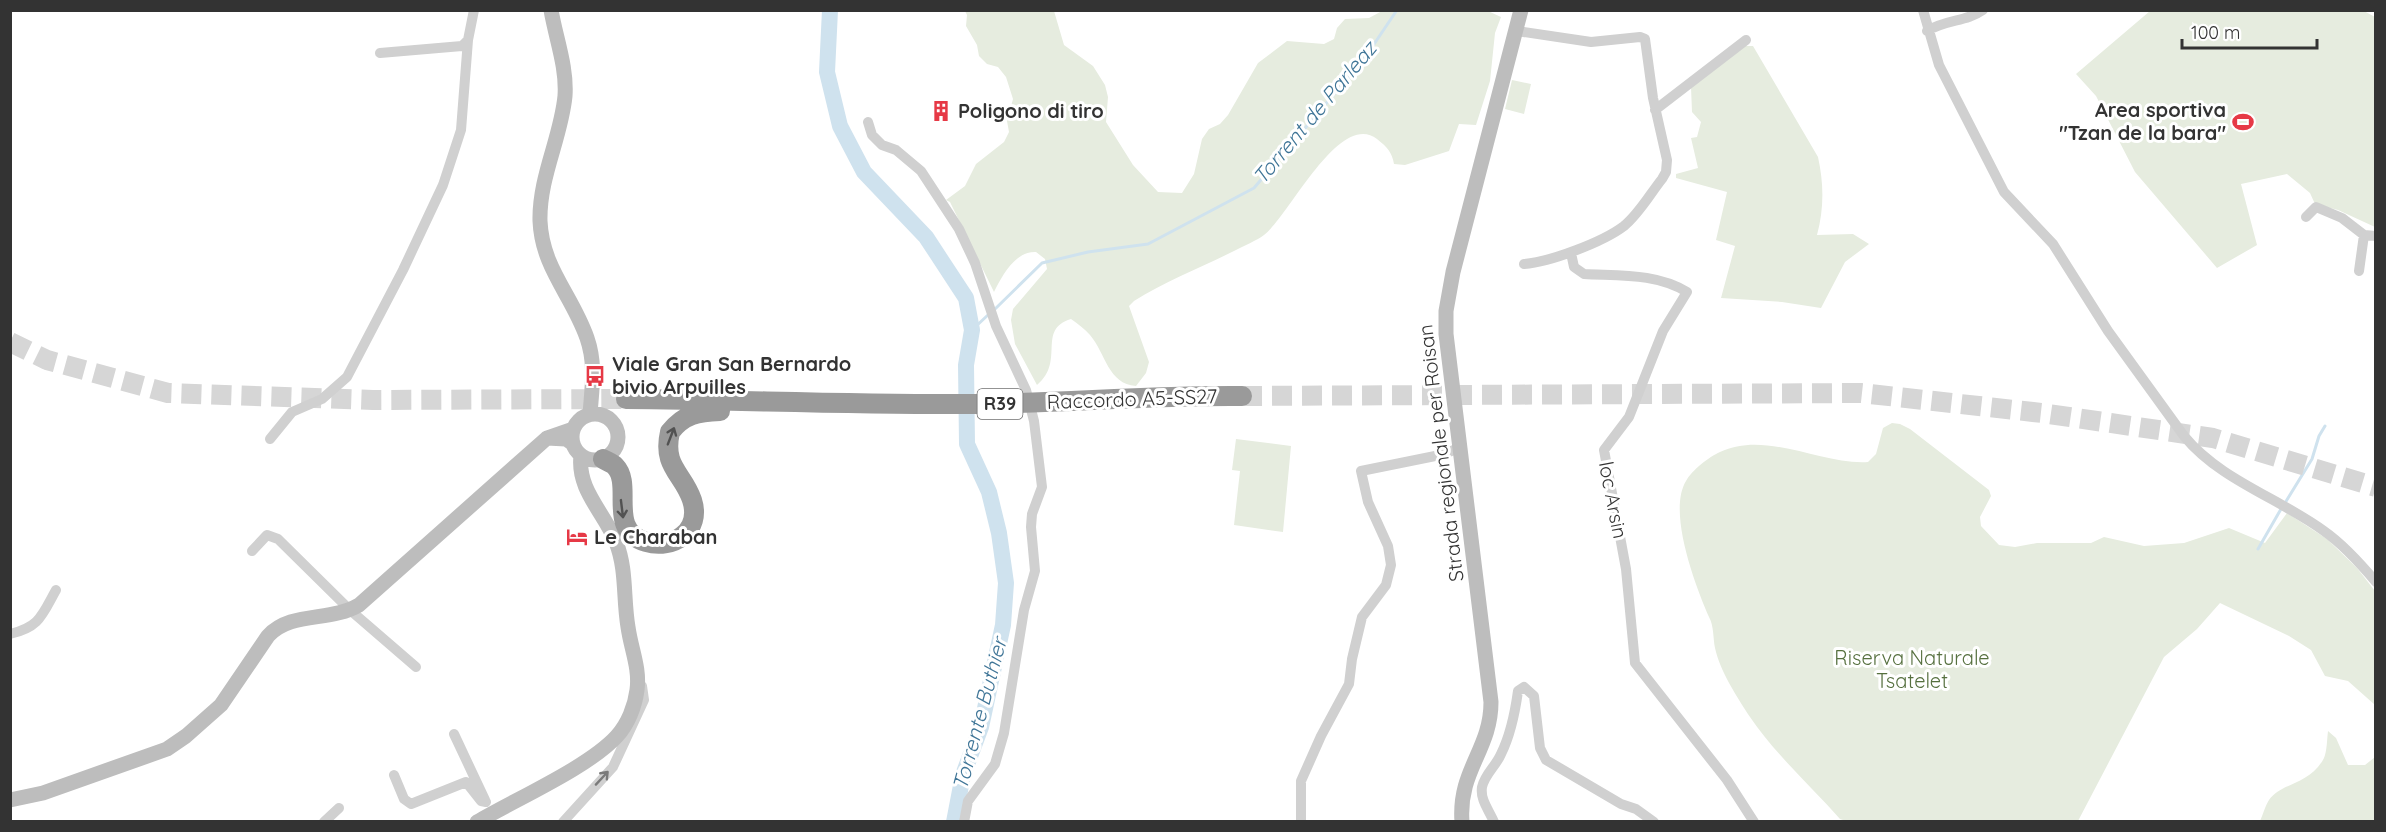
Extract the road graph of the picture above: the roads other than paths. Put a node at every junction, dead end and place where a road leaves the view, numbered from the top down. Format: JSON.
{"nodes":[{"id":1,"x":474,"y":10,"type":"edge"},
{"id":2,"x":551,"y":10,"type":"edge"},
{"id":3,"x":1521,"y":10,"type":"edge"},
{"id":4,"x":1923,"y":10,"type":"edge"},
{"id":5,"x":1983,"y":10,"type":"edge"},
{"id":6,"x":1516,"y":31,"type":"junction"},
{"id":7,"x":1927,"y":31,"type":"junction"},
{"id":8,"x":468,"y":40,"type":"junction"},
{"id":9,"x":1746,"y":40,"type":"dead end"},
{"id":10,"x":380,"y":53,"type":"dead end"},
{"id":11,"x":1655,"y":110,"type":"junction"},
{"id":12,"x":868,"y":122,"type":"dead end"},
{"id":13,"x":2306,"y":217,"type":"dead end"},
{"id":14,"x":2370,"y":236,"type":"edge"},
{"id":15,"x":1571,"y":253,"type":"junction"},
{"id":16,"x":1524,"y":264,"type":"dead end"},
{"id":17,"x":2359,"y":271,"type":"dead end"},
{"id":18,"x":594,"y":379,"type":"junction"},
{"id":19,"x":1242,"y":396,"type":"tunnel mouth"},
{"id":20,"x":626,"y":399,"type":"tunnel mouth"},
{"id":21,"x":760,"y":401,"type":"junction"},
{"id":22,"x":590,"y":414,"type":"junction"},
{"id":23,"x":607,"y":417,"type":"junction"},
{"id":24,"x":270,"y":439,"type":"dead end"},
{"id":25,"x":1460,"y":447,"type":"junction"},
{"id":26,"x":584,"y":449,"type":"junction"},
{"id":27,"x":252,"y":551,"type":"dead end"},
{"id":28,"x":2376,"y":582,"type":"edge"},
{"id":29,"x":56,"y":590,"type":"dead end"},
{"id":30,"x":350,"y":610,"type":"junction"},
{"id":31,"x":10,"y":634,"type":"edge"},
{"id":32,"x":416,"y":667,"type":"dead end"},
{"id":33,"x":638,"y":678,"type":"junction"},
{"id":34,"x":454,"y":735,"type":"dead end"},
{"id":35,"x":394,"y":775,"type":"dead end"},
{"id":36,"x":10,"y":800,"type":"edge"},
{"id":37,"x":339,"y":808,"type":"dead end"},
{"id":38,"x":489,"y":808,"type":"junction"},
{"id":39,"x":324,"y":822,"type":"edge"},
{"id":40,"x":477,"y":822,"type":"edge"},
{"id":41,"x":563,"y":822,"type":"edge"},
{"id":42,"x":964,"y":822,"type":"edge"},
{"id":43,"x":1301,"y":822,"type":"edge"},
{"id":44,"x":1462,"y":822,"type":"edge"},
{"id":45,"x":1494,"y":822,"type":"edge"},
{"id":46,"x":1653,"y":822,"type":"edge"},
{"id":47,"x":1754,"y":822,"type":"edge"}],
"edges":[{"from":1,"to":8,"type":"street"},
{"from":2,"to":18,"type":"main road"},
{"from":3,"to":6,"type":"main road","name":"Strada regionale per Roisan"},
{"from":4,"to":7,"type":"street"},
{"from":5,"to":7,"type":"street"},
{"from":6,"to":11,"type":"street"},
{"from":6,"to":25,"type":"main road","name":"Strada regionale per Roisan"},
{"from":7,"to":28,"type":"street"},
{"from":8,"to":10,"type":"street"},
{"from":8,"to":24,"type":"street"},
{"from":9,"to":11,"type":"street"},
{"from":11,"to":15,"type":"street"},
{"from":12,"to":42,"type":"street"},
{"from":13,"to":14,"type":"street"},
{"from":14,"to":17,"type":"street"},
{"from":15,"to":16,"type":"street"},
{"from":15,"to":47,"type":"street","name":"loc Arsin"},
{"from":18,"to":22,"type":"main road"},
{"from":18,"to":23,"type":"main road"},
{"from":19,"to":21,"type":"highway","name":"Raccordo A5-SS27","number":"R39"},
{"from":20,"to":21,"type":"highway","name":"Raccordo A5-SS27","number":"R39"},
{"from":26,"to":21,"type":"highway","one_way":true},
{"from":22,"to":23,"type":"main road"},
{"from":22,"to":26,"type":"main road"},
{"from":23,"to":26,"type":"main road"},
{"from":25,"to":43,"type":"street"},
{"from":25,"to":44,"type":"main road","name":"Strada regionale per Roisan"},
{"from":26,"to":30,"type":"main road"},
{"from":26,"to":33,"type":"main road"},
{"from":27,"to":30,"type":"street"},
{"from":29,"to":31,"type":"street"},
{"from":30,"to":32,"type":"street"},
{"from":30,"to":36,"type":"main road"},
{"from":33,"to":38,"type":"main road"},
{"from":41,"to":33,"type":"street","one_way":true},
{"from":34,"to":38,"type":"street"},
{"from":35,"to":38,"type":"street"},
{"from":37,"to":39,"type":"street"},
{"from":38,"to":40,"type":"main road"},
{"from":45,"to":46,"type":"street"}]}
